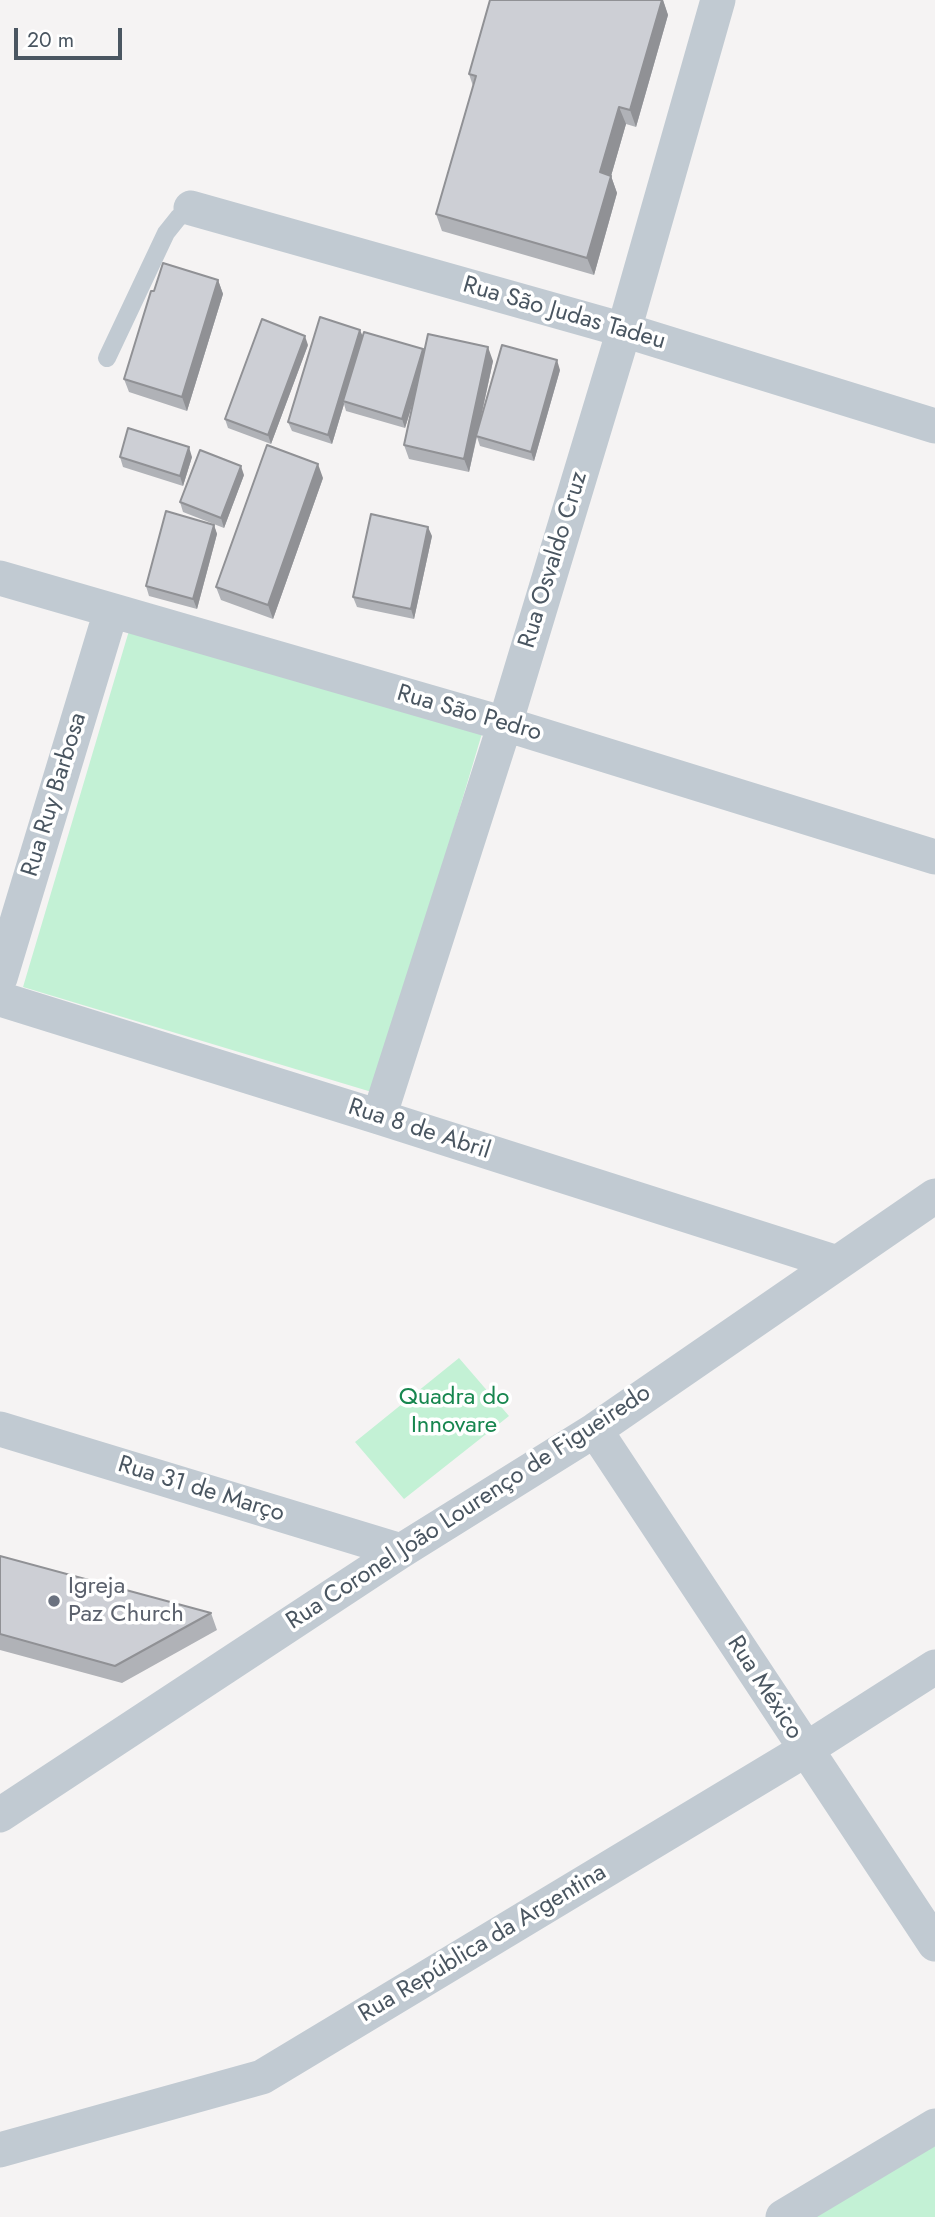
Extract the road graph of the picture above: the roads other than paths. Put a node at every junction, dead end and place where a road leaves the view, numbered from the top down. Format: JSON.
{"nodes":[{"id":1,"x":718,"y":0,"type":"edge"},
{"id":2,"x":191,"y":208,"type":"joint"},
{"id":3,"x":624,"y":330,"type":"junction"},
{"id":4,"x":107,"y":358,"type":"dead end"},
{"id":5,"x":935,"y":426,"type":"edge"},
{"id":6,"x":0,"y":578,"type":"edge"},
{"id":7,"x":111,"y":611,"type":"junction"},
{"id":8,"x":505,"y":724,"type":"junction"},
{"id":9,"x":935,"y":857,"type":"edge"},
{"id":10,"x":0,"y":978,"type":"edge"},
{"id":11,"x":0,"y":999,"type":"edge"},
{"id":12,"x":379,"y":1117,"type":"junction"},
{"id":13,"x":935,"y":1196,"type":"edge"},
{"id":14,"x":837,"y":1263,"type":"junction"},
{"id":15,"x":0,"y":1429,"type":"edge"},
{"id":16,"x":595,"y":1430,"type":"junction"},
{"id":17,"x":401,"y":1551,"type":"junction"},
{"id":18,"x":935,"y":1667,"type":"edge"},
{"id":19,"x":805,"y":1750,"type":"junction"},
{"id":20,"x":0,"y":1815,"type":"edge"},
{"id":21,"x":935,"y":1944,"type":"edge"},
{"id":22,"x":935,"y":2126,"type":"edge"},
{"id":23,"x":0,"y":2150,"type":"edge"},
{"id":24,"x":783,"y":2217,"type":"edge"}],
"edges":[{"from":1,"to":3,"type":"street","name":"Rua Osvaldo Cruz"},
{"from":2,"to":3,"type":"street","name":"Rua São Judas Tadeu"},
{"from":2,"to":4,"type":"lane"},
{"from":3,"to":5,"type":"street","name":"Rua São Judas Tadeu"},
{"from":3,"to":8,"type":"street","name":"Rua Osvaldo Cruz"},
{"from":6,"to":7,"type":"street","name":"Rua São Pedro"},
{"from":7,"to":8,"type":"street","name":"Rua São Pedro"},
{"from":7,"to":10,"type":"street","name":"Rua Ruy Barbosa"},
{"from":8,"to":9,"type":"street","name":"Rua São Pedro"},
{"from":8,"to":12,"type":"street","name":"Rua Osvaldo Cruz"},
{"from":11,"to":12,"type":"street","name":"Rua 8 de Abril"},
{"from":12,"to":14,"type":"street","name":"Rua 8 de Abril"},
{"from":13,"to":14,"type":"street","name":"Rua Coronel João Lourenço de Figueiredo"},
{"from":14,"to":16,"type":"street","name":"Rua Coronel João Lourenço de Figueiredo"},
{"from":15,"to":17,"type":"street","name":"Rua 31 de Março"},
{"from":16,"to":17,"type":"street","name":"Rua Coronel João Lourenço de Figueiredo"},
{"from":16,"to":19,"type":"street","name":"Rua México"},
{"from":17,"to":20,"type":"street","name":"Rua Coronel João Lourenço de Figueiredo"},
{"from":18,"to":19,"type":"street","name":"Rua República da Argentina"},
{"from":19,"to":21,"type":"street","name":"Rua México"},
{"from":19,"to":23,"type":"street","name":"Rua República da Argentina"},
{"from":22,"to":24,"type":"street"}]}
